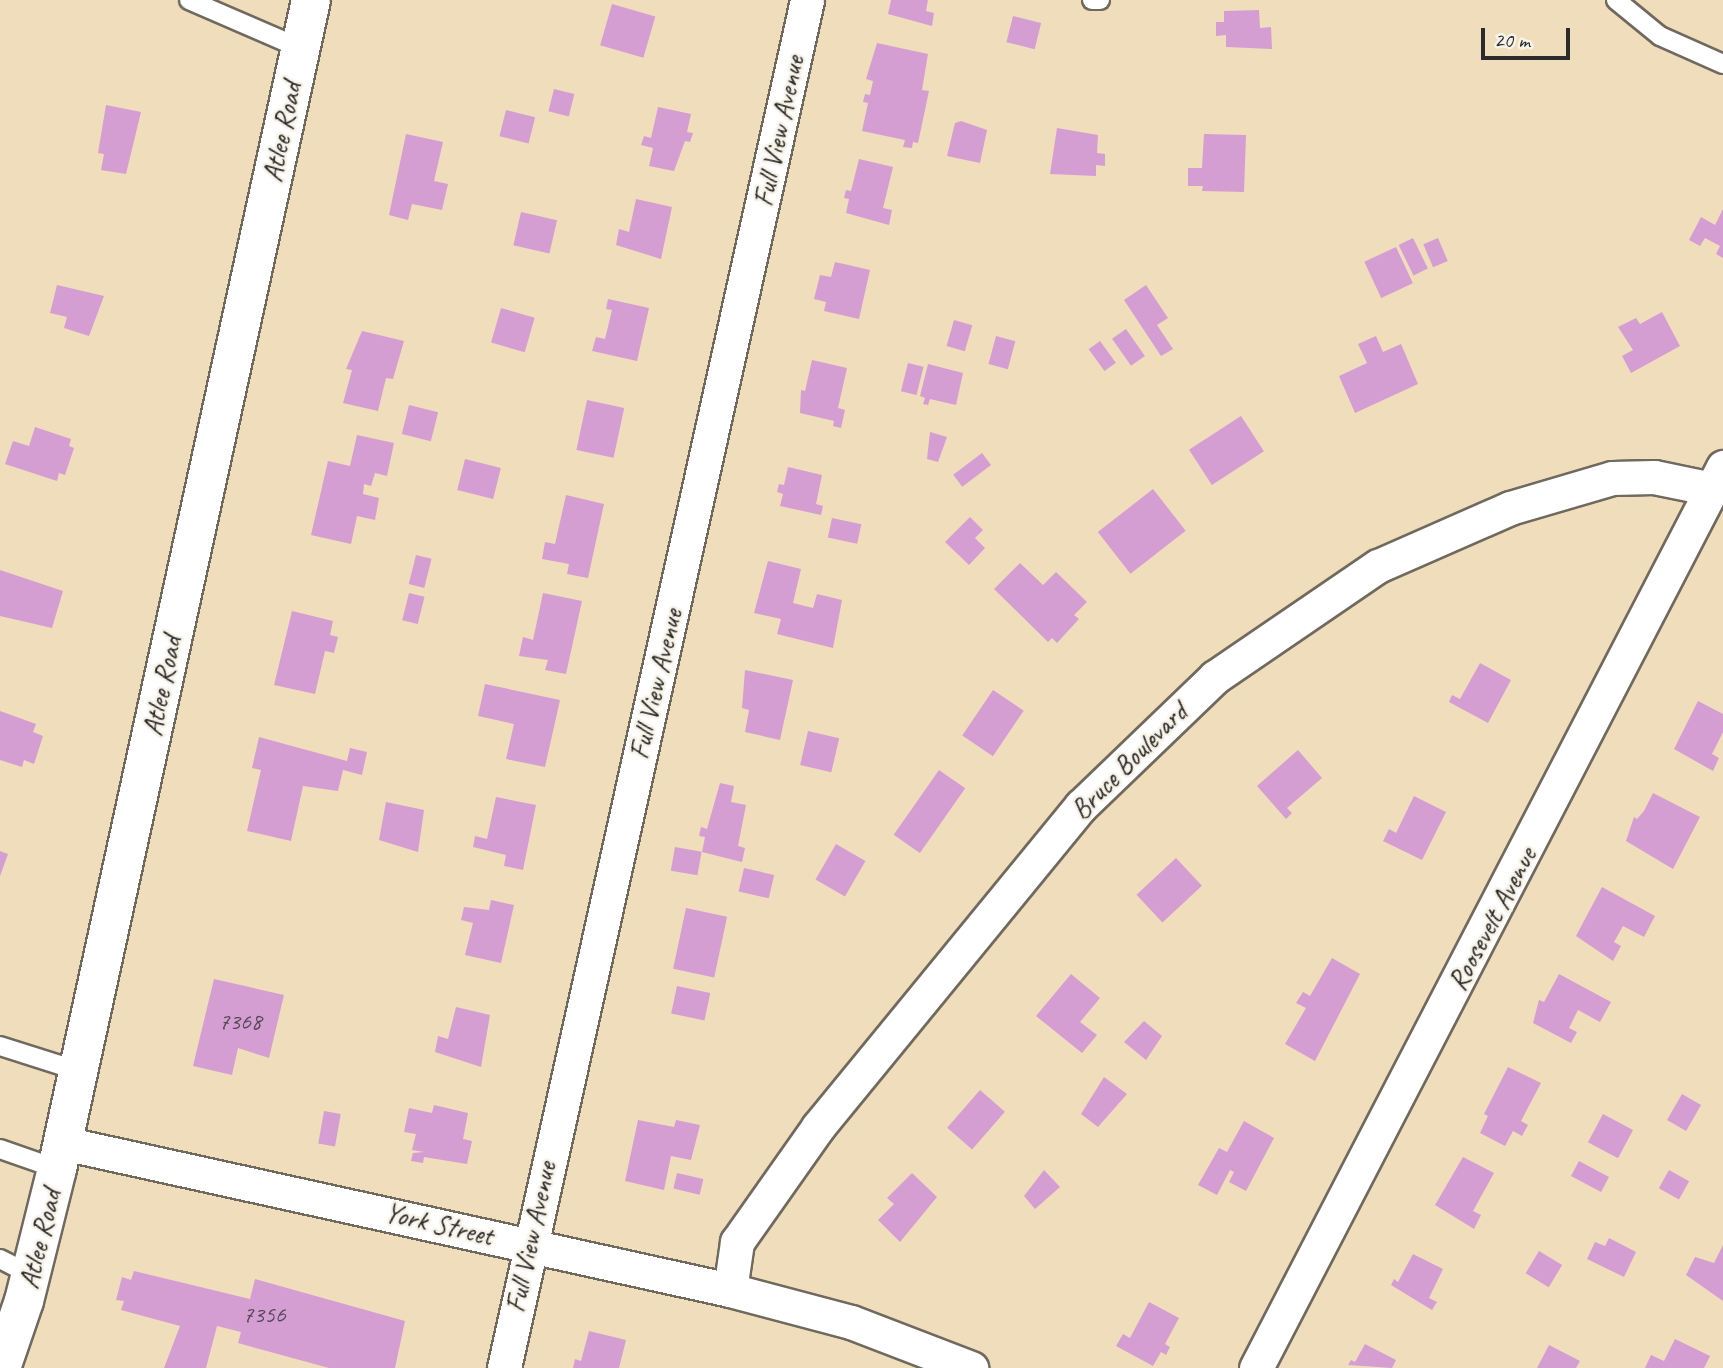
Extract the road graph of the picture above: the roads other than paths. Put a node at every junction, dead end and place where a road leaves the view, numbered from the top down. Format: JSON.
{"nodes":[{"id":1,"x":189,"y":0,"type":"edge"},
{"id":2,"x":311,"y":0,"type":"edge"},
{"id":3,"x":807,"y":0,"type":"edge"},
{"id":4,"x":1092,"y":0,"type":"edge"},
{"id":5,"x":1100,"y":0,"type":"edge"},
{"id":6,"x":1616,"y":0,"type":"edge"},
{"id":7,"x":300,"y":48,"type":"junction"},
{"id":8,"x":1723,"y":64,"type":"edge"},
{"id":9,"x":1718,"y":478,"type":"edge"},
{"id":10,"x":0,"y":1046,"type":"edge"},
{"id":11,"x":79,"y":1071,"type":"junction"},
{"id":12,"x":0,"y":1149,"type":"edge"},
{"id":13,"x":60,"y":1156,"type":"junction"},
{"id":14,"x":529,"y":1245,"type":"junction"},
{"id":15,"x":16,"y":1267,"type":"edge"},
{"id":16,"x":730,"y":1290,"type":"junction"},
{"id":17,"x":1,"y":1368,"type":"edge"},
{"id":18,"x":504,"y":1368,"type":"edge"},
{"id":19,"x":971,"y":1368,"type":"edge"},
{"id":20,"x":1256,"y":1368,"type":"edge"}],
"edges":[{"from":1,"to":7,"type":"lane"},
{"from":2,"to":7,"type":"main road","name":"Atlee Road"},
{"from":3,"to":14,"type":"street","name":"Full View Avenue"},
{"from":4,"to":5,"type":"lane"},
{"from":6,"to":8,"type":"lane"},
{"from":7,"to":11,"type":"main road","name":"Atlee Road"},
{"from":9,"to":16,"type":"street","name":"Bruce Boulevard"},
{"from":9,"to":20,"type":"street","name":"Roosevelt Avenue"},
{"from":10,"to":11,"type":"lane"},
{"from":11,"to":13,"type":"main road","name":"Atlee Road"},
{"from":12,"to":13,"type":"lane"},
{"from":13,"to":14,"type":"street","name":"York Street"},
{"from":13,"to":15,"type":"main road","name":"Atlee Road"},
{"from":14,"to":16,"type":"street","name":"York Street"},
{"from":14,"to":18,"type":"street","name":"Full View Avenue"},
{"from":15,"to":17,"type":"main road","name":"Atlee Road"},
{"from":16,"to":19,"type":"street","name":"York Street"}]}
